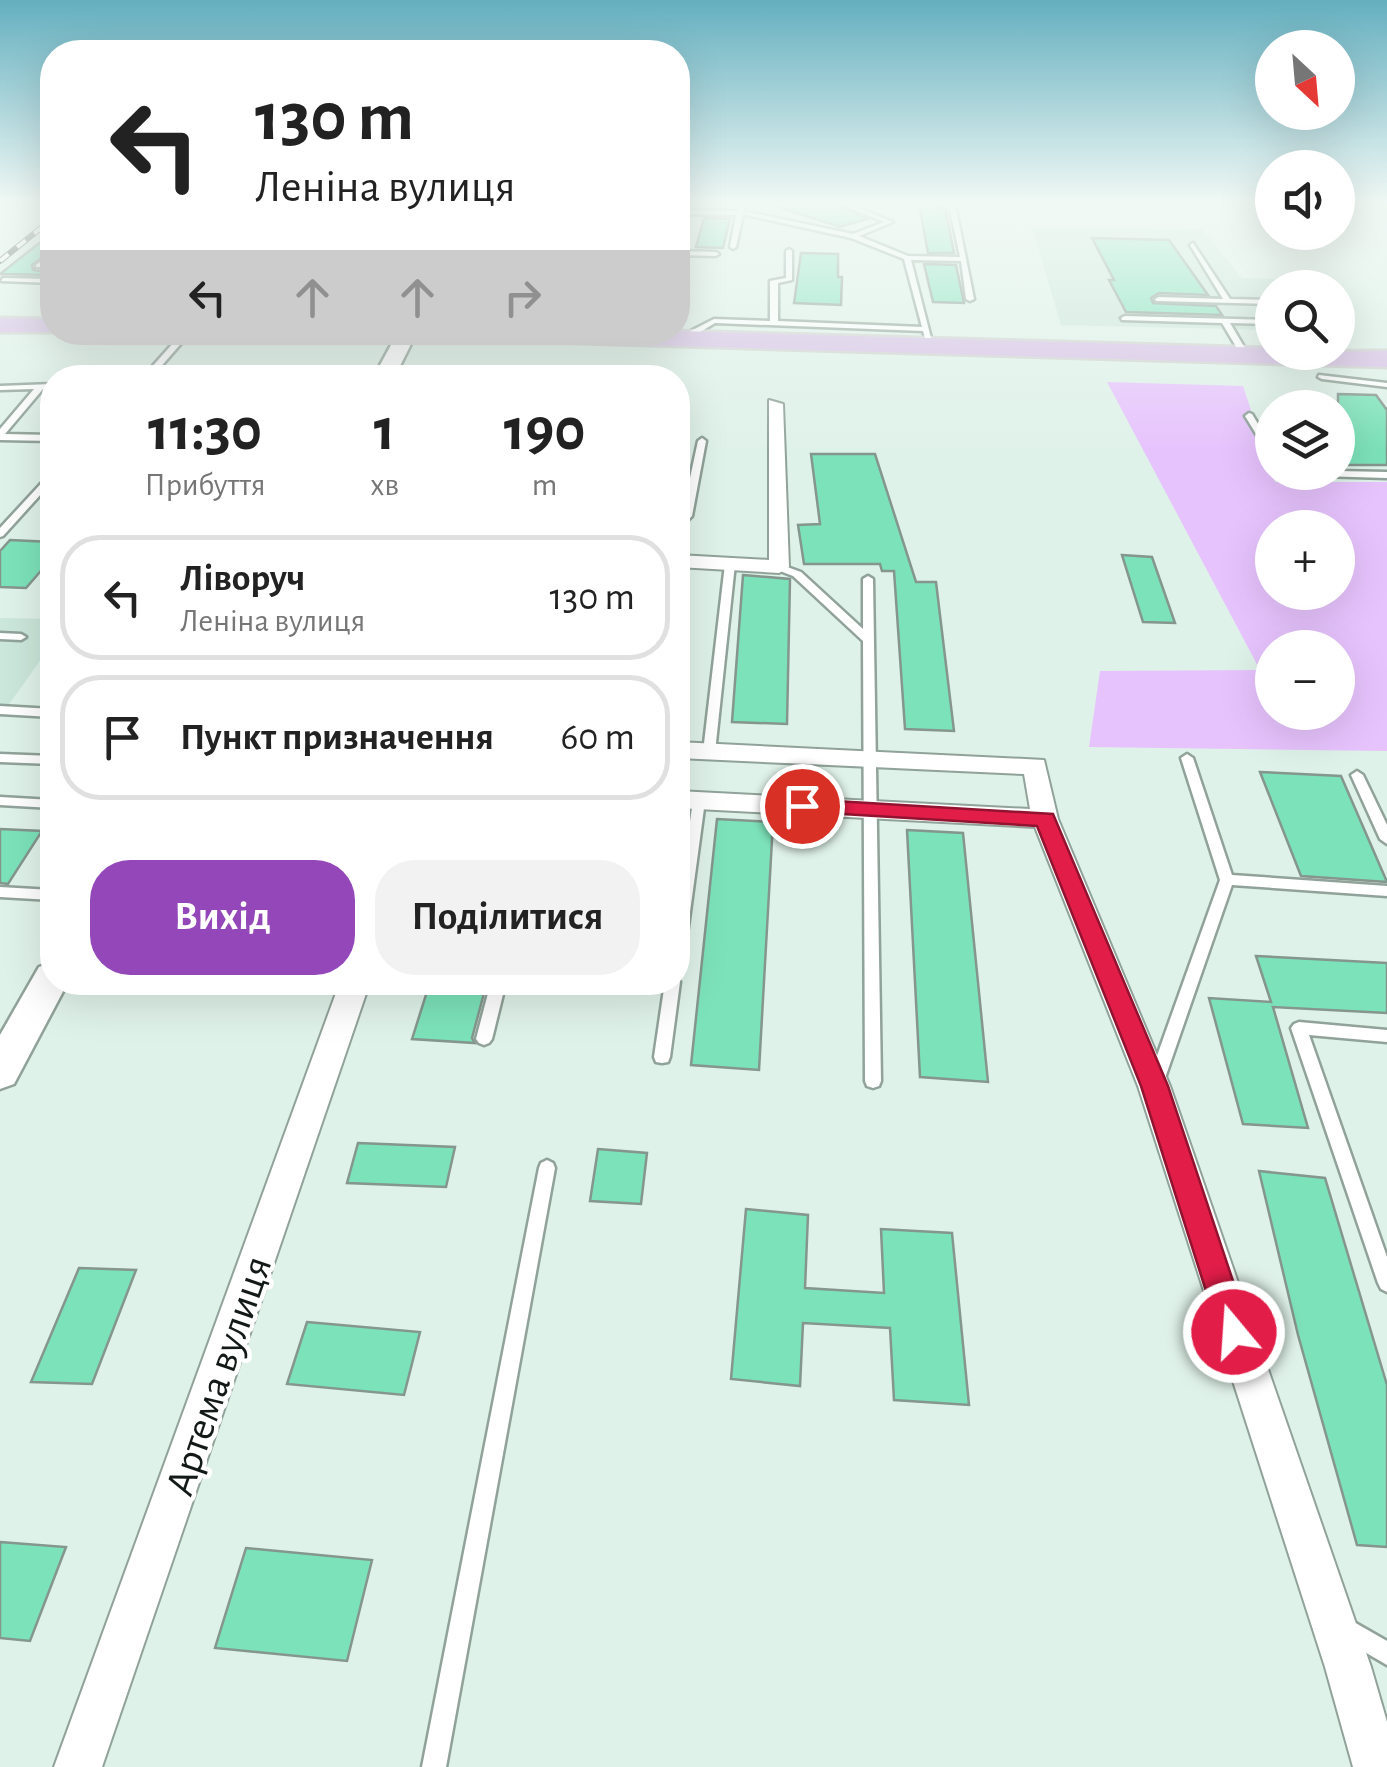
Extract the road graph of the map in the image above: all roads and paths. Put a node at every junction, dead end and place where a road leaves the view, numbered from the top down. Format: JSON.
{"nodes":[{"id":1,"x":774,"y":285,"type":"edge"},
{"id":2,"x":914,"y":285,"type":"edge"},
{"id":3,"x":968,"y":285,"type":"edge"},
{"id":4,"x":1218,"y":285,"type":"edge"},
{"id":5,"x":970,"y":299,"type":"dead end"},
{"id":6,"x":1160,"y":299,"type":"dead end"},
{"id":7,"x":1228,"y":301,"type":"junction"},
{"id":8,"x":1255,"y":302,"type":"edge"},
{"id":9,"x":1125,"y":318,"type":"dead end"},
{"id":10,"x":774,"y":321,"type":"junction"},
{"id":11,"x":1225,"y":321,"type":"junction"},
{"id":12,"x":1255,"y":322,"type":"edge"},
{"id":13,"x":0,"y":325,"type":"edge"},
{"id":14,"x":40,"y":326,"type":"edge"},
{"id":15,"x":690,"y":334,"type":"edge"},
{"id":16,"x":928,"y":338,"type":"junction"},
{"id":17,"x":690,"y":339,"type":"edge"},
{"id":18,"x":176,"y":345,"type":"edge"},
{"id":19,"x":1245,"y":355,"type":"junction"},
{"id":20,"x":1387,"y":360,"type":"edge"},
{"id":21,"x":158,"y":365,"type":"edge"},
{"id":22,"x":1322,"y":377,"type":"dead end"},
{"id":23,"x":40,"y":386,"type":"edge"},
{"id":24,"x":1387,"y":386,"type":"edge"},
{"id":25,"x":0,"y":388,"type":"edge"},
{"id":26,"x":40,"y":393,"type":"edge"},
{"id":27,"x":776,"y":404,"type":"dead end"},
{"id":28,"x":1249,"y":416,"type":"dead end"},
{"id":29,"x":1255,"y":426,"type":"edge"},
{"id":30,"x":0,"y":436,"type":"edge"},
{"id":31,"x":40,"y":438,"type":"edge"},
{"id":32,"x":702,"y":441,"type":"dead end"},
{"id":33,"x":1355,"y":474,"type":"edge"},
{"id":34,"x":1387,"y":475,"type":"edge"},
{"id":35,"x":40,"y":490,"type":"edge"},
{"id":36,"x":690,"y":501,"type":"edge"},
{"id":37,"x":0,"y":534,"type":"edge"},
{"id":38,"x":690,"y":561,"type":"edge"},
{"id":39,"x":730,"y":564,"type":"junction"},
{"id":40,"x":779,"y":567,"type":"junction"},
{"id":41,"x":868,"y":579,"type":"dead end"},
{"id":42,"x":0,"y":636,"type":"edge"},
{"id":43,"x":21,"y":637,"type":"dead end"},
{"id":44,"x":868,"y":640,"type":"junction"},
{"id":45,"x":0,"y":710,"type":"edge"},
{"id":46,"x":40,"y":712,"type":"edge"},
{"id":47,"x":690,"y":751,"type":"edge"},
{"id":48,"x":708,"y":752,"type":"junction"},
{"id":49,"x":0,"y":758,"type":"edge"},
{"id":50,"x":1187,"y":758,"type":"dead end"},
{"id":51,"x":870,"y":759,"type":"junction"},
{"id":52,"x":40,"y":760,"type":"edge"},
{"id":53,"x":1357,"y":775,"type":"dead end"},
{"id":54,"x":690,"y":800,"type":"edge"},
{"id":55,"x":0,"y":802,"type":"edge"},
{"id":56,"x":40,"y":804,"type":"edge"},
{"id":57,"x":870,"y":810,"type":"junction"},
{"id":58,"x":1046,"y":819,"type":"junction"},
{"id":59,"x":1387,"y":838,"type":"edge"},
{"id":60,"x":1227,"y":880,"type":"junction"},
{"id":61,"x":1387,"y":891,"type":"edge"},
{"id":62,"x":0,"y":892,"type":"edge"},
{"id":63,"x":40,"y":894,"type":"edge"},
{"id":64,"x":42,"y":995,"type":"edge"},
{"id":65,"x":351,"y":995,"type":"edge"},
{"id":66,"x":496,"y":995,"type":"edge"},
{"id":67,"x":670,"y":995,"type":"edge"},
{"id":68,"x":1387,"y":1036,"type":"edge"},
{"id":69,"x":484,"y":1039,"type":"dead end"},
{"id":70,"x":662,"y":1056,"type":"dead end"},
{"id":71,"x":0,"y":1072,"type":"edge"},
{"id":72,"x":873,"y":1081,"type":"dead end"},
{"id":73,"x":1154,"y":1086,"type":"junction"},
{"id":74,"x":547,"y":1168,"type":"dead end"},
{"id":75,"x":1387,"y":1283,"type":"edge"},
{"id":76,"x":1332,"y":1620,"type":"junction"},
{"id":77,"x":1387,"y":1654,"type":"edge"},
{"id":78,"x":78,"y":1767,"type":"edge"},
{"id":79,"x":434,"y":1767,"type":"edge"},
{"id":80,"x":1377,"y":1767,"type":"edge"}],
"edges":[{"from":1,"to":10,"type":"lane"},
{"from":2,"to":16,"type":"lane"},
{"from":3,"to":5,"type":"lane"},
{"from":4,"to":7,"type":"lane"},
{"from":6,"to":7,"type":"lane"},
{"from":7,"to":8,"type":"lane"},
{"from":9,"to":11,"type":"lane"},
{"from":10,"to":15,"type":"lane"},
{"from":10,"to":16,"type":"lane"},
{"from":11,"to":12,"type":"lane"},
{"from":11,"to":19,"type":"lane"},
{"from":13,"to":14,"type":"main road"},
{"from":16,"to":17,"type":"main road"},
{"from":16,"to":19,"type":"main road"},
{"from":18,"to":21,"type":"lane"},
{"from":19,"to":20,"type":"main road"},
{"from":22,"to":24,"type":"lane"},
{"from":23,"to":25,"type":"lane"},
{"from":26,"to":30,"type":"lane"},
{"from":27,"to":40,"type":"street"},
{"from":28,"to":29,"type":"lane"},
{"from":30,"to":31,"type":"lane"},
{"from":32,"to":36,"type":"lane"},
{"from":33,"to":34,"type":"lane"},
{"from":35,"to":37,"type":"lane"},
{"from":38,"to":39,"type":"street"},
{"from":39,"to":40,"type":"street"},
{"from":39,"to":48,"type":"lane"},
{"from":40,"to":44,"type":"lane"},
{"from":41,"to":44,"type":"lane"},
{"from":42,"to":43,"type":"lane"},
{"from":44,"to":51,"type":"lane"},
{"from":45,"to":46,"type":"lane"},
{"from":47,"to":48,"type":"street"},
{"from":48,"to":51,"type":"street"},
{"from":49,"to":52,"type":"lane"},
{"from":50,"to":60,"type":"lane"},
{"from":51,"to":57,"type":"lane"},
{"from":51,"to":58,"type":"street"},
{"from":53,"to":59,"type":"lane"},
{"from":54,"to":57,"type":"street"},
{"from":55,"to":56,"type":"lane"},
{"from":57,"to":58,"type":"street"},
{"from":57,"to":72,"type":"lane"},
{"from":58,"to":73,"type":"street"},
{"from":60,"to":61,"type":"lane"},
{"from":60,"to":73,"type":"lane"},
{"from":62,"to":63,"type":"lane"},
{"from":64,"to":71,"type":"street"},
{"from":65,"to":78,"type":"street","name":"Артема вулиця"},
{"from":66,"to":69,"type":"lane"},
{"from":67,"to":70,"type":"lane"},
{"from":68,"to":75,"type":"lane"},
{"from":73,"to":76,"type":"street"},
{"from":74,"to":79,"type":"lane"},
{"from":76,"to":77,"type":"lane"},
{"from":76,"to":80,"type":"street"}]}
